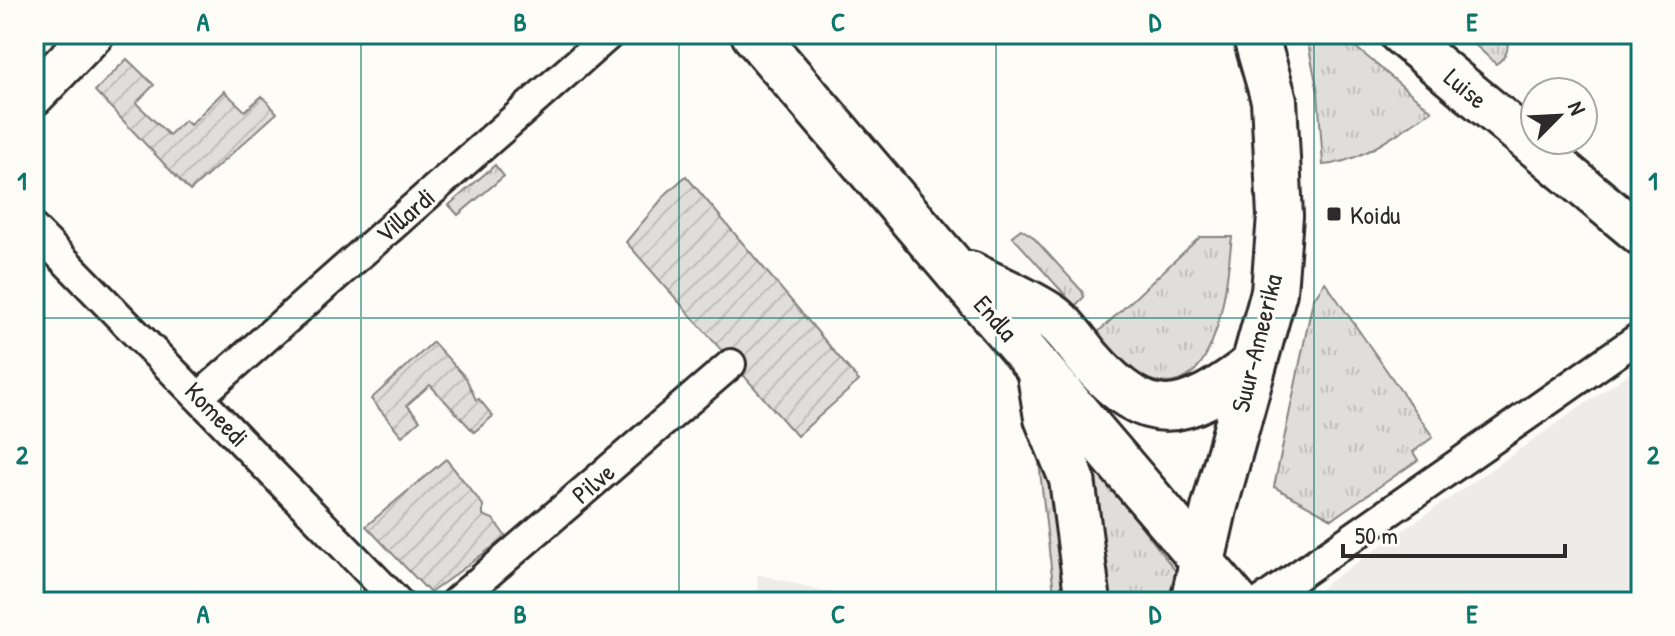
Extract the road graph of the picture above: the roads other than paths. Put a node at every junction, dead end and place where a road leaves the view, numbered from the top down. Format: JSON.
{"nodes":[{"id":1,"x":93,"y":34,"type":"edge"},
{"id":2,"x":610,"y":34,"type":"edge"},
{"id":3,"x":754,"y":34,"type":"edge"},
{"id":4,"x":1255,"y":34,"type":"edge"},
{"id":5,"x":1400,"y":34,"type":"edge"},
{"id":6,"x":34,"y":95,"type":"edge"},
{"id":7,"x":34,"y":229,"type":"edge"},
{"id":8,"x":1641,"y":235,"type":"edge"},
{"id":9,"x":948,"y":263,"type":"junction"},
{"id":10,"x":1641,"y":336,"type":"edge"},
{"id":11,"x":731,"y":364,"type":"dead end"},
{"id":12,"x":1252,"y":366,"type":"junction"},
{"id":13,"x":1039,"y":368,"type":"junction"},
{"id":14,"x":200,"y":396,"type":"junction"},
{"id":15,"x":1198,"y":582,"type":"edge"},
{"id":16,"x":398,"y":602,"type":"edge"},
{"id":17,"x":455,"y":602,"type":"edge"},
{"id":18,"x":1088,"y":602,"type":"edge"},
{"id":19,"x":1238,"y":602,"type":"edge"},
{"id":20,"x":1260,"y":602,"type":"edge"}],
"edges":[{"from":1,"to":6,"type":"main road"},
{"from":2,"to":14,"type":"street","name":"Villardi"},
{"from":3,"to":9,"type":"main road","name":"Endla"},
{"from":4,"to":12,"type":"main road","name":"Suur-Ameerika"},
{"from":5,"to":8,"type":"main road","name":"Luise"},
{"from":7,"to":14,"type":"street","name":"Komeedi"},
{"from":9,"to":12,"type":"main road"},
{"from":9,"to":13,"type":"main road","name":"Endla"},
{"from":10,"to":20,"type":"street"},
{"from":11,"to":17,"type":"street","name":"Pilve"},
{"from":12,"to":15,"type":"main road","name":"Suur-Ameerika"},
{"from":13,"to":15,"type":"main road","name":"Endla"},
{"from":13,"to":18,"type":"main road"},
{"from":14,"to":16,"type":"street","name":"Komeedi"},
{"from":15,"to":19,"type":"main road","name":"Endla"}]}
